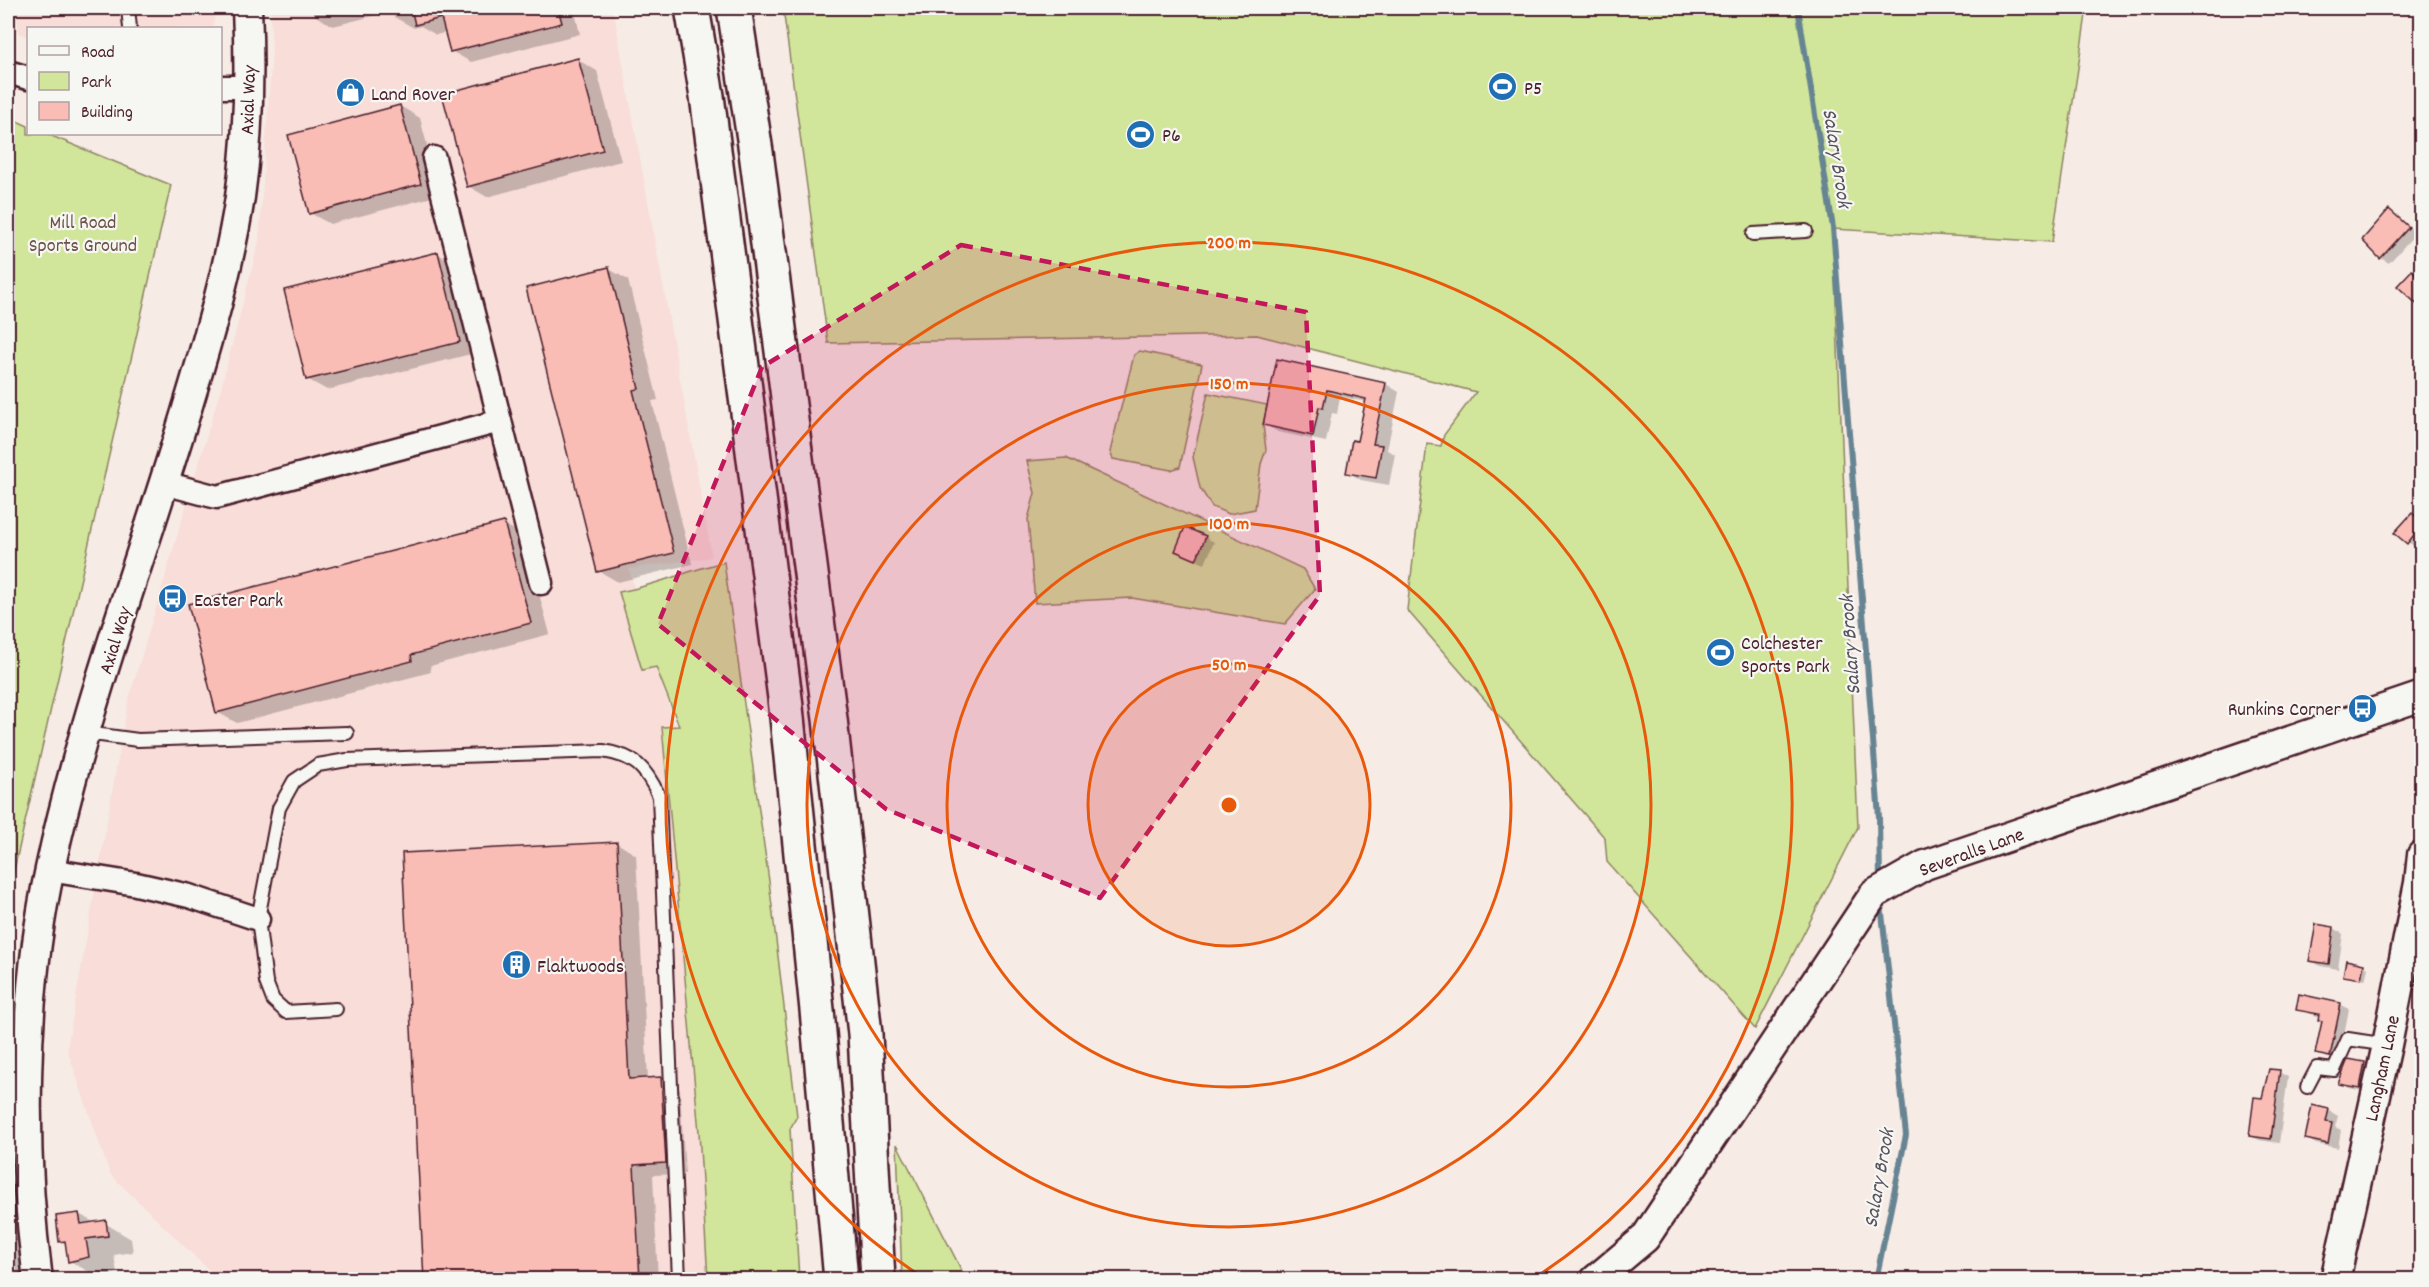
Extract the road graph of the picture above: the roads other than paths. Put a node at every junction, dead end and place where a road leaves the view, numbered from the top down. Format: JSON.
{"nodes":[{"id":1,"x":128,"y":8,"type":"edge"},
{"id":2,"x":247,"y":8,"type":"edge"},
{"id":3,"x":686,"y":8,"type":"edge"},
{"id":4,"x":692,"y":8,"type":"edge"},
{"id":5,"x":734,"y":8,"type":"edge"},
{"id":6,"x":130,"y":27,"type":"edge"},
{"id":7,"x":8,"y":72,"type":"edge"},
{"id":8,"x":27,"y":78,"type":"edge"},
{"id":9,"x":222,"y":87,"type":"edge"},
{"id":10,"x":249,"y":87,"type":"junction"},
{"id":11,"x":707,"y":96,"type":"junction"},
{"id":12,"x":434,"y":158,"type":"dead end"},
{"id":13,"x":1806,"y":231,"type":"dead end"},
{"id":14,"x":1753,"y":234,"type":"dead end"},
{"id":15,"x":500,"y":422,"type":"junction"},
{"id":16,"x":164,"y":483,"type":"junction"},
{"id":17,"x":541,"y":584,"type":"dead end"},
{"id":18,"x":2421,"y":696,"type":"edge"},
{"id":19,"x":86,"y":733,"type":"junction"},
{"id":20,"x":346,"y":733,"type":"dead end"},
{"id":21,"x":2421,"y":855,"type":"edge"},
{"id":22,"x":49,"y":870,"type":"junction"},
{"id":23,"x":258,"y":919,"type":"junction"},
{"id":24,"x":336,"y":1009,"type":"dead end"},
{"id":25,"x":2387,"y":1045,"type":"junction"},
{"id":26,"x":2307,"y":1087,"type":"dead end"},
{"id":27,"x":38,"y":1280,"type":"edge"},
{"id":28,"x":680,"y":1280,"type":"edge"},
{"id":29,"x":841,"y":1280,"type":"edge"},
{"id":30,"x":878,"y":1280,"type":"edge"},
{"id":31,"x":1595,"y":1280,"type":"edge"},
{"id":32,"x":2335,"y":1280,"type":"edge"}],
"edges":[{"from":1,"to":6,"type":"lane"},
{"from":2,"to":10,"type":"street","name":"Axial Way"},
{"from":3,"to":11,"type":"highway"},
{"from":4,"to":11,"type":"highway"},
{"from":5,"to":30,"type":"highway"},
{"from":7,"to":8,"type":"street"},
{"from":9,"to":10,"type":"street"},
{"from":10,"to":16,"type":"street","name":"Axial Way"},
{"from":11,"to":29,"type":"highway"},
{"from":12,"to":15,"type":"street"},
{"from":13,"to":14,"type":"lane"},
{"from":15,"to":16,"type":"street"},
{"from":15,"to":17,"type":"street"},
{"from":16,"to":19,"type":"street","name":"Axial Way"},
{"from":18,"to":31,"type":"street","name":"Severalls Lane"},
{"from":19,"to":20,"type":"lane"},
{"from":19,"to":22,"type":"street","name":"Axial Way"},
{"from":21,"to":25,"type":"street","name":"Langham Lane"},
{"from":22,"to":23,"type":"street"},
{"from":22,"to":27,"type":"street","name":"Axial Way"},
{"from":23,"to":24,"type":"lane"},
{"from":23,"to":28,"type":"lane"},
{"from":25,"to":26,"type":"lane"},
{"from":25,"to":32,"type":"street","name":"Langham Lane"}]}
